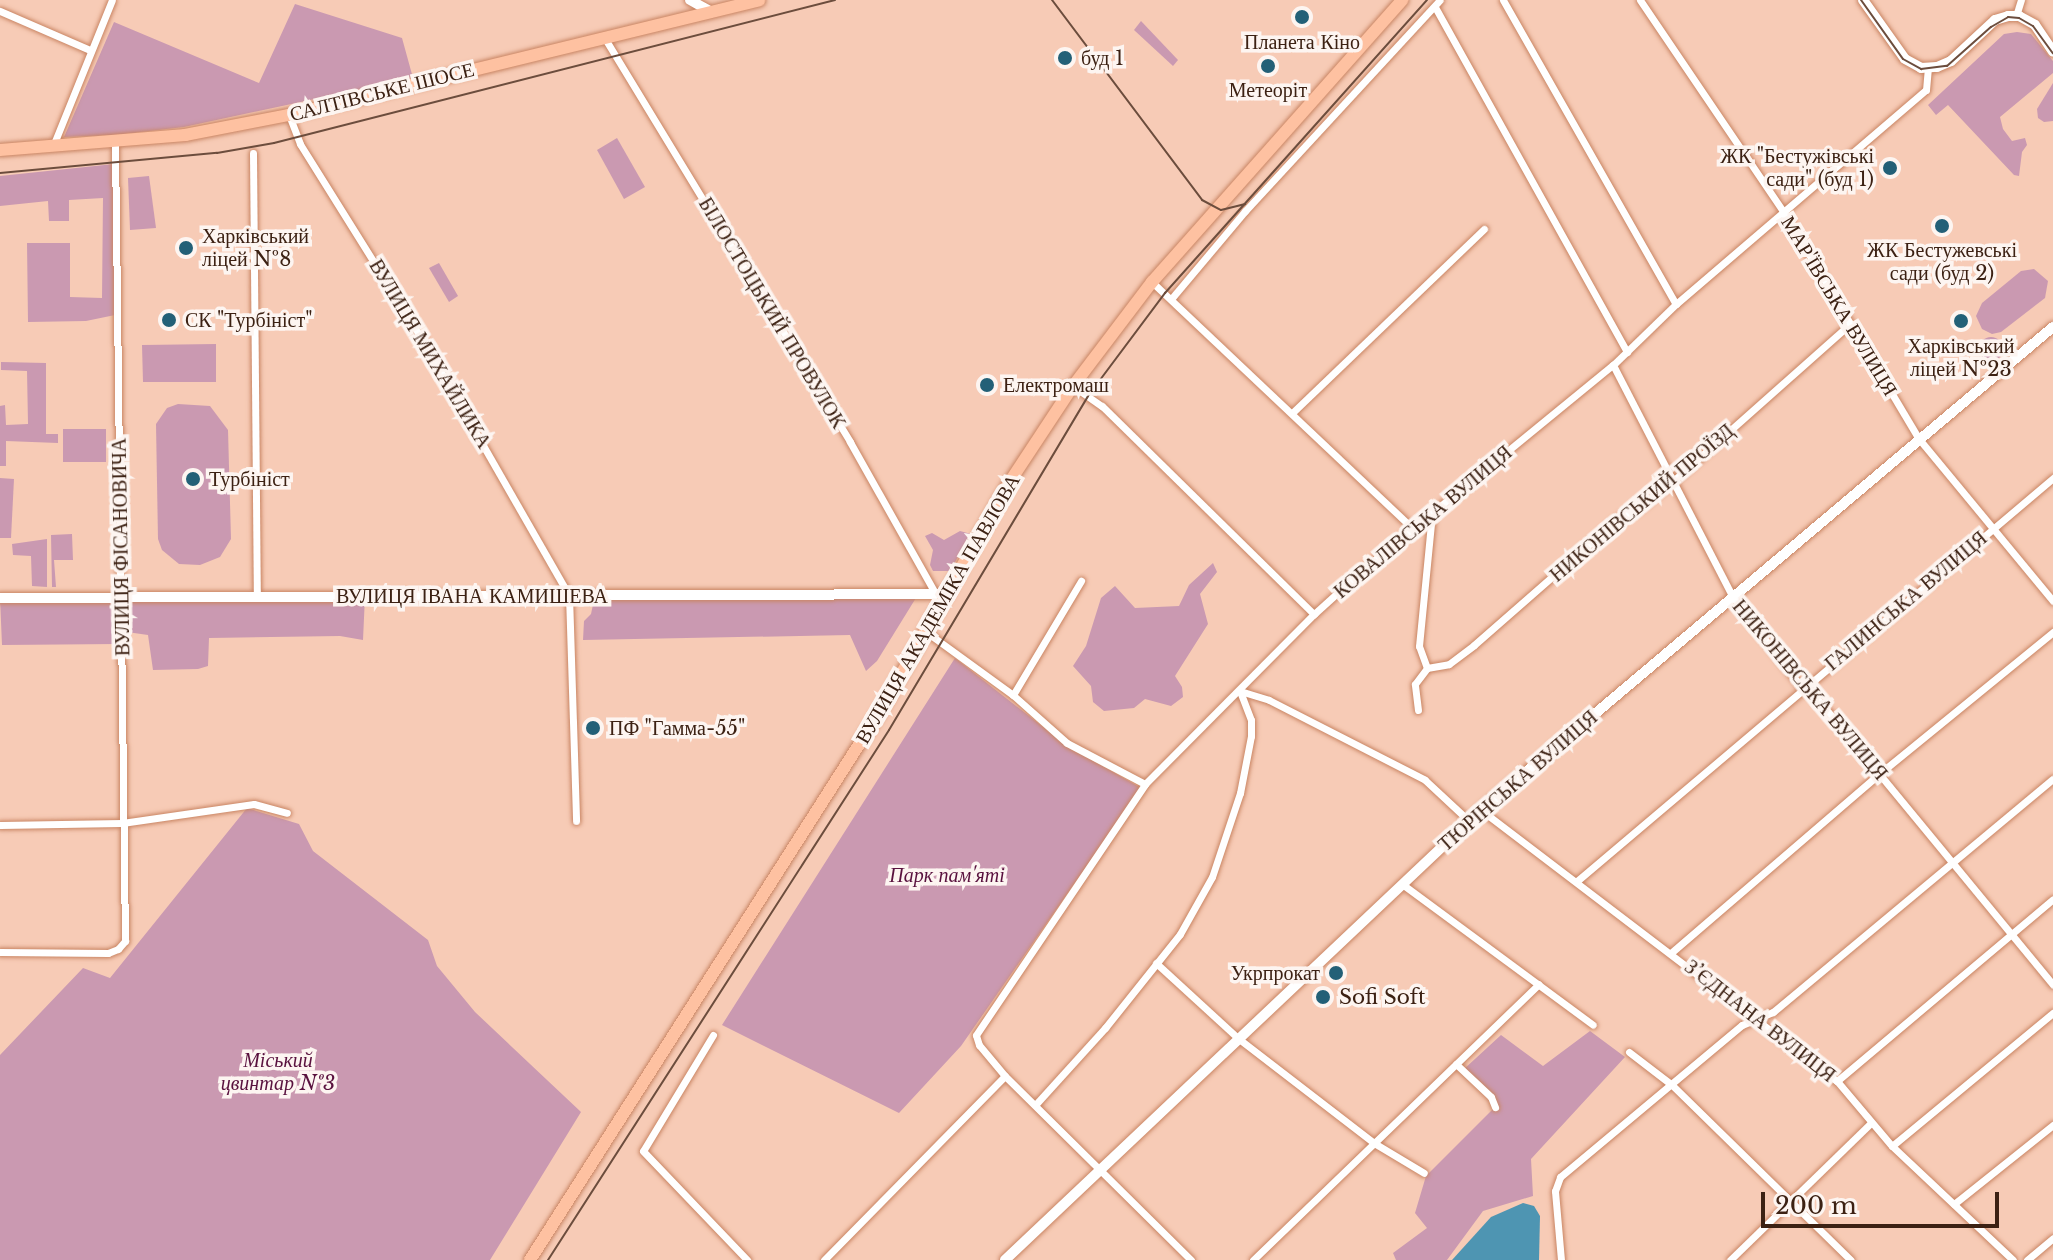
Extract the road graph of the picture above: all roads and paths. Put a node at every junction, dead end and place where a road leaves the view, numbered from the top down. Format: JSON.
{"nodes":[{"id":1,"x":112,"y":0,"type":"edge"},
{"id":2,"x":690,"y":0,"type":"edge"},
{"id":3,"x":759,"y":0,"type":"edge"},
{"id":4,"x":1402,"y":0,"type":"edge"},
{"id":5,"x":1503,"y":0,"type":"edge"},
{"id":6,"x":1640,"y":0,"type":"edge"},
{"id":7,"x":1863,"y":0,"type":"edge"},
{"id":8,"x":2021,"y":0,"type":"edge"},
{"id":9,"x":1438,"y":3,"type":"edge"},
{"id":10,"x":0,"y":11,"type":"edge"},
{"id":11,"x":712,"y":12,"type":"junction"},
{"id":12,"x":2016,"y":16,"type":"junction"},
{"id":13,"x":604,"y":37,"type":"junction"},
{"id":14,"x":90,"y":50,"type":"junction"},
{"id":15,"x":2053,"y":52,"type":"edge"},
{"id":16,"x":1928,"y":68,"type":"junction"},
{"id":17,"x":289,"y":115,"type":"junction"},
{"id":18,"x":115,"y":143,"type":"junction"},
{"id":19,"x":52,"y":148,"type":"junction"},
{"id":20,"x":0,"y":150,"type":"edge"},
{"id":21,"x":253,"y":153,"type":"dead end"},
{"id":22,"x":1783,"y":211,"type":"junction"},
{"id":23,"x":1484,"y":229,"type":"dead end"},
{"id":24,"x":1152,"y":282,"type":"junction"},
{"id":25,"x":1171,"y":299,"type":"junction"},
{"id":26,"x":1676,"y":304,"type":"junction"},
{"id":27,"x":1850,"y":324,"type":"junction"},
{"id":28,"x":2053,"y":327,"type":"edge"},
{"id":29,"x":1627,"y":352,"type":"junction"},
{"id":30,"x":1613,"y":365,"type":"junction"},
{"id":31,"x":1073,"y":386,"type":"junction"},
{"id":32,"x":1292,"y":413,"type":"junction"},
{"id":33,"x":1919,"y":439,"type":"junction"},
{"id":34,"x":2053,"y":478,"type":"edge"},
{"id":35,"x":1673,"y":481,"type":"junction"},
{"id":36,"x":1432,"y":513,"type":"junction"},
{"id":37,"x":1995,"y":528,"type":"junction"},
{"id":38,"x":1413,"y":529,"type":"junction"},
{"id":39,"x":1081,"y":581,"type":"dead end"},
{"id":40,"x":940,"y":593,"type":"junction"},
{"id":41,"x":569,"y":595,"type":"junction"},
{"id":42,"x":1732,"y":596,"type":"junction"},
{"id":43,"x":123,"y":597,"type":"junction"},
{"id":44,"x":257,"y":597,"type":"junction"},
{"id":45,"x":0,"y":598,"type":"edge"},
{"id":46,"x":2053,"y":601,"type":"edge"},
{"id":47,"x":1314,"y":614,"type":"junction"},
{"id":48,"x":925,"y":631,"type":"junction"},
{"id":49,"x":2053,"y":632,"type":"edge"},
{"id":50,"x":1427,"y":668,"type":"junction"},
{"id":51,"x":1802,"y":688,"type":"junction"},
{"id":52,"x":1240,"y":691,"type":"junction"},
{"id":53,"x":1013,"y":695,"type":"junction"},
{"id":54,"x":1418,"y":710,"type":"dead end"},
{"id":55,"x":1879,"y":774,"type":"junction"},
{"id":56,"x":2053,"y":779,"type":"edge"},
{"id":57,"x":1145,"y":784,"type":"junction"},
{"id":58,"x":1481,"y":810,"type":"junction"},
{"id":59,"x":287,"y":813,"type":"dead end"},
{"id":60,"x":576,"y":821,"type":"dead end"},
{"id":61,"x":1469,"y":821,"type":"junction"},
{"id":62,"x":122,"y":823,"type":"junction"},
{"id":63,"x":0,"y":825,"type":"edge"},
{"id":64,"x":1952,"y":864,"type":"junction"},
{"id":65,"x":1577,"y":881,"type":"junction"},
{"id":66,"x":1402,"y":884,"type":"junction"},
{"id":67,"x":2053,"y":899,"type":"edge"},
{"id":68,"x":2011,"y":934,"type":"junction"},
{"id":69,"x":0,"y":952,"type":"edge"},
{"id":70,"x":1672,"y":952,"type":"junction"},
{"id":71,"x":1156,"y":963,"type":"junction"},
{"id":72,"x":1539,"y":984,"type":"junction"},
{"id":73,"x":2053,"y":985,"type":"edge"},
{"id":74,"x":2053,"y":1013,"type":"edge"},
{"id":75,"x":1759,"y":1019,"type":"junction"},
{"id":76,"x":1593,"y":1025,"type":"dead end"},
{"id":77,"x":713,"y":1035,"type":"dead end"},
{"id":78,"x":1239,"y":1039,"type":"junction"},
{"id":79,"x":1629,"y":1052,"type":"dead end"},
{"id":80,"x":1456,"y":1064,"type":"junction"},
{"id":81,"x":1005,"y":1076,"type":"junction"},
{"id":82,"x":1837,"y":1081,"type":"junction"},
{"id":83,"x":1672,"y":1085,"type":"junction"},
{"id":84,"x":1036,"y":1104,"type":"junction"},
{"id":85,"x":1495,"y":1107,"type":"dead end"},
{"id":86,"x":1870,"y":1124,"type":"junction"},
{"id":87,"x":2053,"y":1125,"type":"edge"},
{"id":88,"x":1374,"y":1143,"type":"junction"},
{"id":89,"x":1892,"y":1146,"type":"junction"},
{"id":90,"x":1100,"y":1170,"type":"junction"},
{"id":91,"x":1424,"y":1173,"type":"dead end"},
{"id":92,"x":1792,"y":1201,"type":"junction"},
{"id":93,"x":1954,"y":1204,"type":"junction"},
{"id":94,"x":2053,"y":1238,"type":"edge"},
{"id":95,"x":530,"y":1260,"type":"edge"},
{"id":96,"x":747,"y":1260,"type":"edge"},
{"id":97,"x":824,"y":1260,"type":"edge"},
{"id":98,"x":1005,"y":1260,"type":"edge"},
{"id":99,"x":1191,"y":1260,"type":"edge"},
{"id":100,"x":1253,"y":1260,"type":"edge"},
{"id":101,"x":1561,"y":1260,"type":"edge"},
{"id":102,"x":1730,"y":1260,"type":"edge"},
{"id":103,"x":1851,"y":1260,"type":"edge"},
{"id":104,"x":2013,"y":1260,"type":"edge"},
{"id":105,"x":2027,"y":1260,"type":"edge"}],
"edges":[{"from":1,"to":14,"type":"street"},
{"from":2,"to":11,"type":"main road"},
{"from":3,"to":11,"type":"main road","name":"САЛТІВСЬКЕ ШОСЕ"},
{"from":4,"to":24,"type":"main road","name":"ВУЛИЦЯ АКАДЕМІКА ПАВЛОВА"},
{"from":5,"to":26,"type":"street"},
{"from":6,"to":22,"type":"street","name":"МАР'ЇВСЬКА ВУЛИЦЯ"},
{"from":7,"to":16,"type":"main road"},
{"from":8,"to":12,"type":"street"},
{"from":9,"to":25,"type":"street"},
{"from":9,"to":29,"type":"street"},
{"from":10,"to":14,"type":"street"},
{"from":11,"to":13,"type":"main road","name":"САЛТІВСЬКЕ ШОСЕ"},
{"from":12,"to":15,"type":"main road"},
{"from":12,"to":16,"type":"main road"},
{"from":13,"to":17,"type":"main road","name":"САЛТІВСЬКЕ ШОСЕ"},
{"from":13,"to":40,"type":"street","name":"БІЛОСТОЦЬКИЙ ПРОВУЛОК"},
{"from":14,"to":19,"type":"street"},
{"from":16,"to":22,"type":"street","name":"КОВАЛІВСЬКА ВУЛИЦЯ"},
{"from":17,"to":18,"type":"main road","name":"САЛТІВСЬКЕ ШОСЕ"},
{"from":17,"to":41,"type":"street","name":"ВУЛИЦЯ МИХАЙЛИКА"},
{"from":18,"to":19,"type":"main road","name":"САЛТІВСЬКЕ ШОСЕ"},
{"from":18,"to":43,"type":"street","name":"ВУЛИЦЯ ФІСАНОВИЧА"},
{"from":19,"to":20,"type":"main road","name":"САЛТІВСЬКЕ ШОСЕ"},
{"from":21,"to":44,"type":"street"},
{"from":22,"to":26,"type":"street","name":"КОВАЛІВСЬКА ВУЛИЦЯ"},
{"from":22,"to":27,"type":"street","name":"МАР'ЇВСЬКА ВУЛИЦЯ"},
{"from":23,"to":32,"type":"street"},
{"from":24,"to":25,"type":"street"},
{"from":24,"to":31,"type":"main road","name":"ВУЛИЦЯ АКАДЕМІКА ПАВЛОВА"},
{"from":25,"to":32,"type":"street"},
{"from":26,"to":29,"type":"street","name":"КОВАЛІВСЬКА ВУЛИЦЯ"},
{"from":27,"to":33,"type":"street","name":"МАР'ЇВСЬКА ВУЛИЦЯ"},
{"from":27,"to":35,"type":"street","name":"НИКОНІВСЬКИЙ ПРОЇЗД"},
{"from":28,"to":33,"type":"main road","name":"ТЮРІНСЬКА ВУЛИЦЯ"},
{"from":29,"to":30,"type":"street","name":"КОВАЛІВСЬКА ВУЛИЦЯ"},
{"from":30,"to":35,"type":"street","name":"НИКОНІВСЬКА ВУЛИЦЯ"},
{"from":30,"to":36,"type":"street","name":"КОВАЛІВСЬКА ВУЛИЦЯ"},
{"from":31,"to":40,"type":"main road","name":"ВУЛИЦЯ АКАДЕМІКА ПАВЛОВА"},
{"from":31,"to":47,"type":"street"},
{"from":32,"to":38,"type":"street"},
{"from":33,"to":37,"type":"street","name":"МАР'ЇВСЬКА ВУЛИЦЯ"},
{"from":33,"to":42,"type":"main road","name":"ТЮРІНСЬКА ВУЛИЦЯ"},
{"from":34,"to":37,"type":"street","name":"ГАЛИНСЬКА ВУЛИЦЯ"},
{"from":35,"to":42,"type":"street","name":"НИКОНІВСЬКА ВУЛИЦЯ"},
{"from":35,"to":50,"type":"street","name":"НИКОНІВСЬКИЙ ПРОЇЗД"},
{"from":36,"to":38,"type":"street","name":"КОВАЛІВСЬКА ВУЛИЦЯ"},
{"from":36,"to":50,"type":"street"},
{"from":37,"to":46,"type":"street","name":"МАР'ЇВСЬКА ВУЛИЦЯ"},
{"from":37,"to":51,"type":"street","name":"ГАЛИНСЬКА ВУЛИЦЯ"},
{"from":38,"to":47,"type":"street","name":"КОВАЛІВСЬКА ВУЛИЦЯ"},
{"from":39,"to":53,"type":"street"},
{"from":40,"to":41,"type":"main road","name":"ВУЛИЦЯ ІВАНА КАМИШЕВА"},
{"from":40,"to":48,"type":"main road","name":"ВУЛИЦЯ АКАДЕМІКА ПАВЛОВА"},
{"from":41,"to":44,"type":"main road","name":"ВУЛИЦЯ ІВАНА КАМИШЕВА"},
{"from":41,"to":60,"type":"street"},
{"from":42,"to":51,"type":"street","name":"НИКОНІВСЬКА ВУЛИЦЯ"},
{"from":42,"to":58,"type":"main road","name":"ТЮРІНСЬКА ВУЛИЦЯ"},
{"from":43,"to":44,"type":"main road","name":"ВУЛИЦЯ ІВАНА КАМИШЕВА"},
{"from":43,"to":45,"type":"main road","name":"ВУЛИЦЯ ІВАНА КАМИШЕВА"},
{"from":43,"to":62,"type":"street","name":"ВУЛИЦЯ ФІСАНОВИЧА"},
{"from":47,"to":52,"type":"street","name":"КОВАЛІВСЬКА ВУЛИЦЯ"},
{"from":48,"to":53,"type":"street"},
{"from":48,"to":95,"type":"main road","name":"ВУЛИЦЯ АКАДЕМІКА ПАВЛОВА"},
{"from":49,"to":55,"type":"street"},
{"from":50,"to":54,"type":"street"},
{"from":51,"to":55,"type":"street","name":"НИКОНІВСЬКА ВУЛИЦЯ"},
{"from":51,"to":65,"type":"street","name":"ГАЛИНСЬКА ВУЛИЦЯ"},
{"from":52,"to":57,"type":"street","name":"КОВАЛІВСЬКА ВУЛИЦЯ"},
{"from":52,"to":61,"type":"street"},
{"from":52,"to":71,"type":"street"},
{"from":53,"to":57,"type":"street"},
{"from":55,"to":64,"type":"street","name":"НИКОНІВСЬКА ВУЛИЦЯ"},
{"from":55,"to":70,"type":"street"},
{"from":56,"to":64,"type":"street"},
{"from":57,"to":81,"type":"street","name":"КОВАЛІВСЬКА ВУЛИЦЯ"},
{"from":58,"to":61,"type":"main road","name":"ТЮРІНСЬКА ВУЛИЦЯ"},
{"from":58,"to":65,"type":"street","name":"З’ЄДНАНА ВУЛИЦЯ"},
{"from":59,"to":62,"type":"street"},
{"from":61,"to":66,"type":"main road","name":"ТЮРІНСЬКА ВУЛИЦЯ"},
{"from":62,"to":63,"type":"street"},
{"from":62,"to":69,"type":"street","name":"ВУЛИЦЯ ФІСАНОВИЧА"},
{"from":64,"to":68,"type":"street","name":"НИКОНІВСЬКА ВУЛИЦЯ"},
{"from":64,"to":75,"type":"street"},
{"from":65,"to":70,"type":"street","name":"З’ЄДНАНА ВУЛИЦЯ"},
{"from":66,"to":72,"type":"street"},
{"from":66,"to":78,"type":"main road","name":"ТЮРІНСЬКА ВУЛИЦЯ"},
{"from":67,"to":68,"type":"street"},
{"from":68,"to":73,"type":"street","name":"НИКОНІВСЬКА ВУЛИЦЯ"},
{"from":68,"to":82,"type":"street"},
{"from":70,"to":75,"type":"street","name":"З’ЄДНАНА ВУЛИЦЯ"},
{"from":71,"to":78,"type":"street"},
{"from":71,"to":84,"type":"street"},
{"from":72,"to":76,"type":"street"},
{"from":72,"to":80,"type":"street"},
{"from":74,"to":89,"type":"street"},
{"from":75,"to":82,"type":"street","name":"З’ЄДНАНА ВУЛИЦЯ"},
{"from":75,"to":83,"type":"street"},
{"from":77,"to":96,"type":"street"},
{"from":78,"to":88,"type":"street"},
{"from":78,"to":90,"type":"main road","name":"ТЮРІНСЬКА ВУЛИЦЯ"},
{"from":79,"to":83,"type":"street"},
{"from":80,"to":85,"type":"street"},
{"from":80,"to":88,"type":"street"},
{"from":81,"to":84,"type":"street"},
{"from":81,"to":97,"type":"street"},
{"from":82,"to":86,"type":"street","name":"З’ЄДНАНА ВУЛИЦЯ"},
{"from":83,"to":92,"type":"street"},
{"from":83,"to":101,"type":"street"},
{"from":84,"to":90,"type":"street"},
{"from":86,"to":89,"type":"street","name":"З’ЄДНАНА ВУЛИЦЯ"},
{"from":86,"to":92,"type":"street"},
{"from":87,"to":93,"type":"street"},
{"from":88,"to":91,"type":"street"},
{"from":88,"to":100,"type":"street"},
{"from":89,"to":93,"type":"street","name":"З’ЄДНАНА ВУЛИЦЯ"},
{"from":90,"to":98,"type":"main road","name":"ТЮРІНСЬКА ВУЛИЦЯ"},
{"from":90,"to":99,"type":"street"},
{"from":92,"to":102,"type":"street"},
{"from":92,"to":103,"type":"street"},
{"from":93,"to":104,"type":"street","name":"З’ЄДНАНА ВУЛИЦЯ"},
{"from":94,"to":105,"type":"street"}]}
